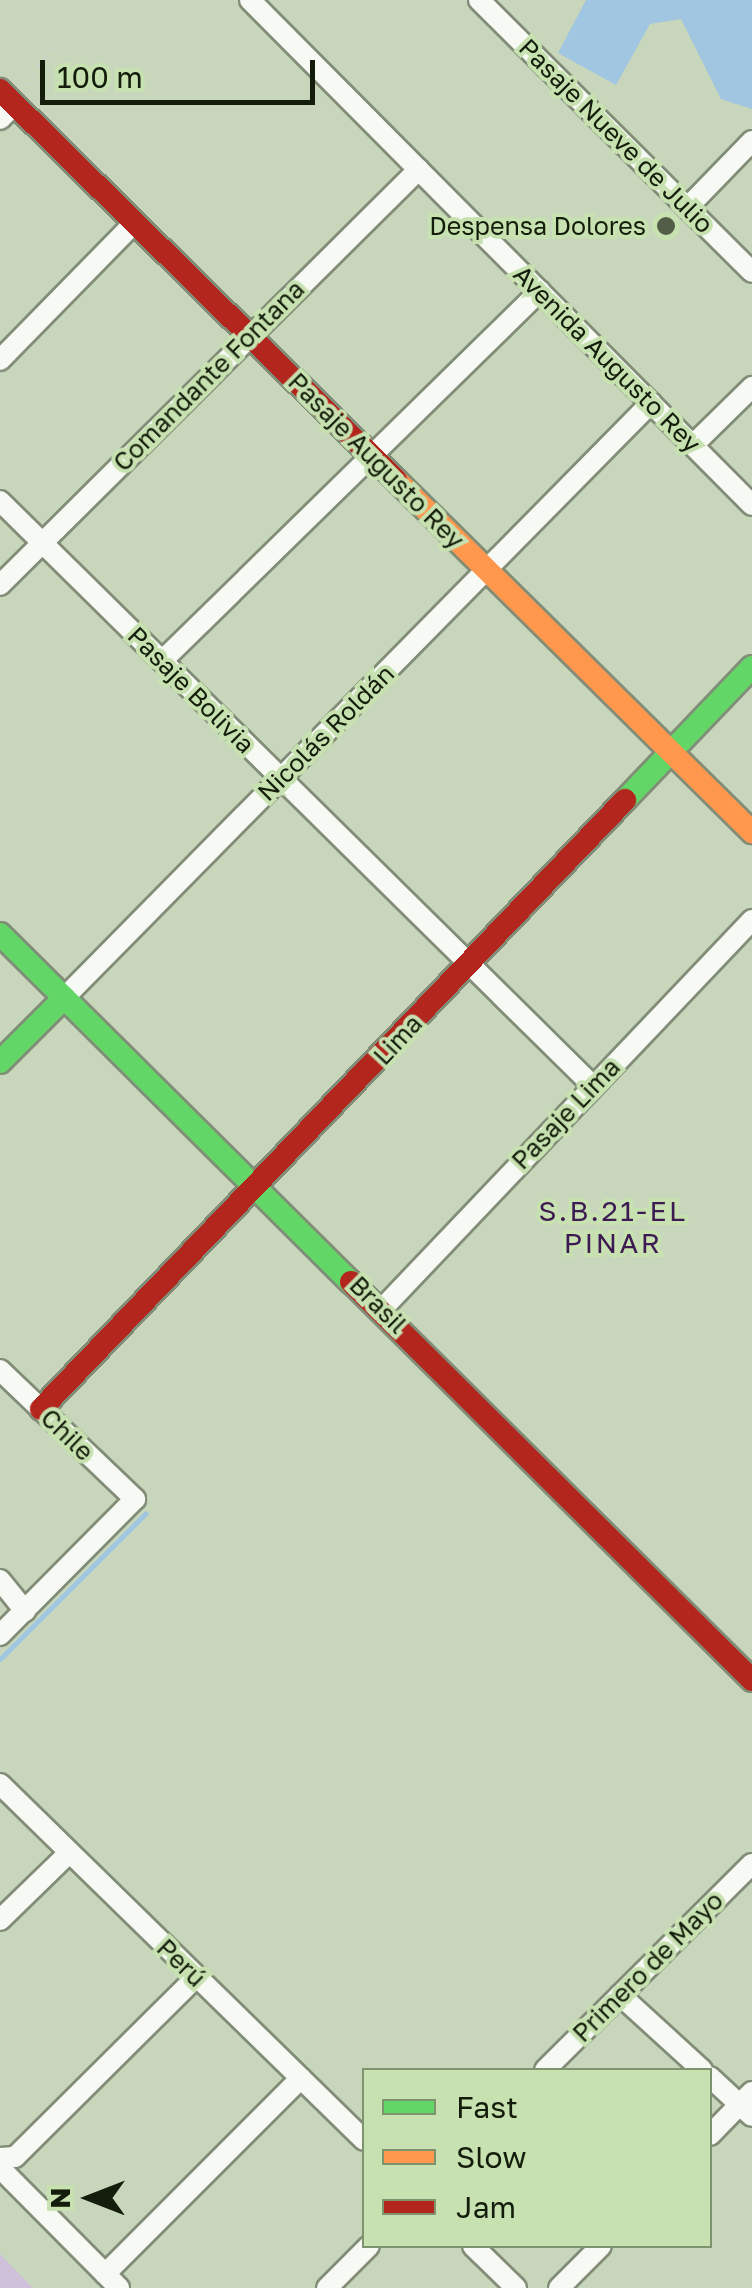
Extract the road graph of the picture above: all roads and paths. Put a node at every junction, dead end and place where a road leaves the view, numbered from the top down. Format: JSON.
{"nodes":[{"id":1,"x":250,"y":0,"type":"edge"},
{"id":2,"x":479,"y":0,"type":"edge"},
{"id":3,"x":54,"y":42,"type":"dead end"},
{"id":4,"x":5,"y":104,"type":"edge"},
{"id":5,"x":752,"y":141,"type":"edge"},
{"id":6,"x":418,"y":169,"type":"junction"},
{"id":7,"x":688,"y":207,"type":"junction"},
{"id":8,"x":135,"y":222,"type":"junction"},
{"id":9,"x":752,"y":272,"type":"edge"},
{"id":10,"x":540,"y":291,"type":"junction"},
{"id":11,"x":250,"y":334,"type":"junction"},
{"id":12,"x":0,"y":360,"type":"edge"},
{"id":13,"x":752,"y":387,"type":"edge"},
{"id":14,"x":652,"y":403,"type":"junction"},
{"id":15,"x":693,"y":445,"type":"junction"},
{"id":16,"x":370,"y":456,"type":"junction"},
{"id":17,"x":0,"y":501,"type":"edge"},
{"id":18,"x":752,"y":505,"type":"edge"},
{"id":19,"x":43,"y":542,"type":"junction"},
{"id":20,"x":485,"y":572,"type":"junction"},
{"id":21,"x":0,"y":585,"type":"edge"},
{"id":22,"x":162,"y":661,"type":"junction"},
{"id":23,"x":752,"y":667,"type":"edge"},
{"id":24,"x":671,"y":753,"type":"junction"},
{"id":25,"x":280,"y":780,"type":"junction"},
{"id":26,"x":752,"y":832,"type":"edge"},
{"id":27,"x":752,"y":920,"type":"edge"},
{"id":28,"x":0,"y":934,"type":"edge"},
{"id":29,"x":467,"y":965,"type":"junction"},
{"id":30,"x":64,"y":998,"type":"junction"},
{"id":31,"x":0,"y":1062,"type":"edge"},
{"id":32,"x":592,"y":1086,"type":"junction"},
{"id":33,"x":262,"y":1189,"type":"junction"},
{"id":34,"x":382,"y":1309,"type":"junction"},
{"id":35,"x":0,"y":1370,"type":"edge"},
{"id":36,"x":41,"y":1409,"type":"junction"},
{"id":37,"x":0,"y":1580,"type":"edge"},
{"id":38,"x":24,"y":1611,"type":"junction"},
{"id":39,"x":0,"y":1635,"type":"edge"},
{"id":40,"x":752,"y":1680,"type":"edge"},
{"id":41,"x":0,"y":1784,"type":"edge"},
{"id":42,"x":70,"y":1853,"type":"junction"},
{"id":43,"x":752,"y":1864,"type":"edge"},
{"id":44,"x":0,"y":1920,"type":"edge"},
{"id":45,"x":194,"y":1978,"type":"junction"},
{"id":46,"x":620,"y":1996,"type":"junction"},
{"id":47,"x":547,"y":2068,"type":"edge"},
{"id":48,"x":700,"y":2068,"type":"edge"},
{"id":49,"x":301,"y":2078,"type":"junction"},
{"id":50,"x":712,"y":2078,"type":"edge"},
{"id":51,"x":748,"y":2104,"type":"edge"},
{"id":52,"x":712,"y":2133,"type":"edge"},
{"id":53,"x":362,"y":2138,"type":"edge"},
{"id":54,"x":0,"y":2158,"type":"edge"},
{"id":55,"x":0,"y":2168,"type":"edge"},
{"id":56,"x":367,"y":2248,"type":"edge"},
{"id":57,"x":475,"y":2248,"type":"edge"},
{"id":58,"x":599,"y":2248,"type":"edge"},
{"id":59,"x":112,"y":2281,"type":"edge"},
{"id":60,"x":327,"y":2288,"type":"edge"},
{"id":61,"x":516,"y":2288,"type":"edge"},
{"id":62,"x":559,"y":2288,"type":"edge"}],
"edges":[{"from":1,"to":6,"type":"street","name":"Avenida Augusto Rey"},
{"from":2,"to":7,"type":"street","name":"Pasaje Nueve de Julio"},
{"from":3,"to":4,"type":"path"},
{"from":4,"to":8,"type":"street","name":"Pasaje Augusto Rey"},
{"from":5,"to":7,"type":"street"},
{"from":6,"to":10,"type":"street","name":"Avenida Augusto Rey"},
{"from":6,"to":11,"type":"street","name":"Comandante Fontana"},
{"from":7,"to":9,"type":"street","name":"Pasaje Nueve de Julio"},
{"from":8,"to":11,"type":"street","name":"Pasaje Augusto Rey"},
{"from":8,"to":12,"type":"street"},
{"from":10,"to":14,"type":"street","name":"Avenida Augusto Rey"},
{"from":10,"to":16,"type":"street"},
{"from":11,"to":16,"type":"street","name":"Pasaje Augusto Rey"},
{"from":11,"to":19,"type":"street","name":"Comandante Fontana"},
{"from":13,"to":15,"type":"street"},
{"from":14,"to":15,"type":"street","name":"Avenida Augusto Rey"},
{"from":14,"to":20,"type":"street","name":"Nicolás Roldán"},
{"from":15,"to":18,"type":"street","name":"Avenida Augusto Rey"},
{"from":16,"to":20,"type":"street","name":"Pasaje Augusto Rey"},
{"from":16,"to":22,"type":"street"},
{"from":17,"to":19,"type":"street","name":"Pasaje Bolivia"},
{"from":19,"to":21,"type":"street","name":"Comandante Fontana"},
{"from":19,"to":22,"type":"street","name":"Pasaje Bolivia"},
{"from":20,"to":24,"type":"street","name":"Pasaje Augusto Rey"},
{"from":20,"to":25,"type":"street","name":"Nicolás Roldán"},
{"from":22,"to":25,"type":"street","name":"Pasaje Bolivia"},
{"from":23,"to":24,"type":"street","name":"Lima"},
{"from":24,"to":26,"type":"street","name":"Pasaje Augusto Rey"},
{"from":24,"to":29,"type":"street","name":"Lima"},
{"from":25,"to":29,"type":"street","name":"Pasaje Bolivia"},
{"from":25,"to":30,"type":"street","name":"Nicolás Roldán"},
{"from":27,"to":32,"type":"street","name":"Pasaje Lima"},
{"from":28,"to":30,"type":"street","name":"Brasil"},
{"from":29,"to":32,"type":"street","name":"Pasaje Bolivia"},
{"from":29,"to":33,"type":"street","name":"Lima"},
{"from":30,"to":31,"type":"street","name":"Nicolás Roldán"},
{"from":30,"to":33,"type":"street","name":"Brasil"},
{"from":32,"to":34,"type":"street","name":"Pasaje Lima"},
{"from":33,"to":34,"type":"street","name":"Brasil"},
{"from":33,"to":36,"type":"street","name":"Lima"},
{"from":34,"to":40,"type":"street","name":"Brasil"},
{"from":35,"to":36,"type":"street","name":"Chile"},
{"from":36,"to":38,"type":"street","name":"Chile"},
{"from":37,"to":38,"type":"street"},
{"from":38,"to":39,"type":"street"},
{"from":41,"to":42,"type":"street","name":"Perú"},
{"from":42,"to":44,"type":"street"},
{"from":42,"to":45,"type":"street","name":"Perú"},
{"from":43,"to":46,"type":"street","name":"Primero de Mayo"},
{"from":45,"to":49,"type":"street","name":"Perú"},
{"from":45,"to":54,"type":"street"},
{"from":46,"to":47,"type":"street","name":"Primero de Mayo"},
{"from":46,"to":48,"type":"street"},
{"from":49,"to":53,"type":"street","name":"Perú"},
{"from":49,"to":59,"type":"street"},
{"from":50,"to":51,"type":"street"},
{"from":51,"to":52,"type":"street"},
{"from":55,"to":59,"type":"street"},
{"from":56,"to":60,"type":"street"},
{"from":57,"to":61,"type":"street"},
{"from":58,"to":62,"type":"street"}]}
